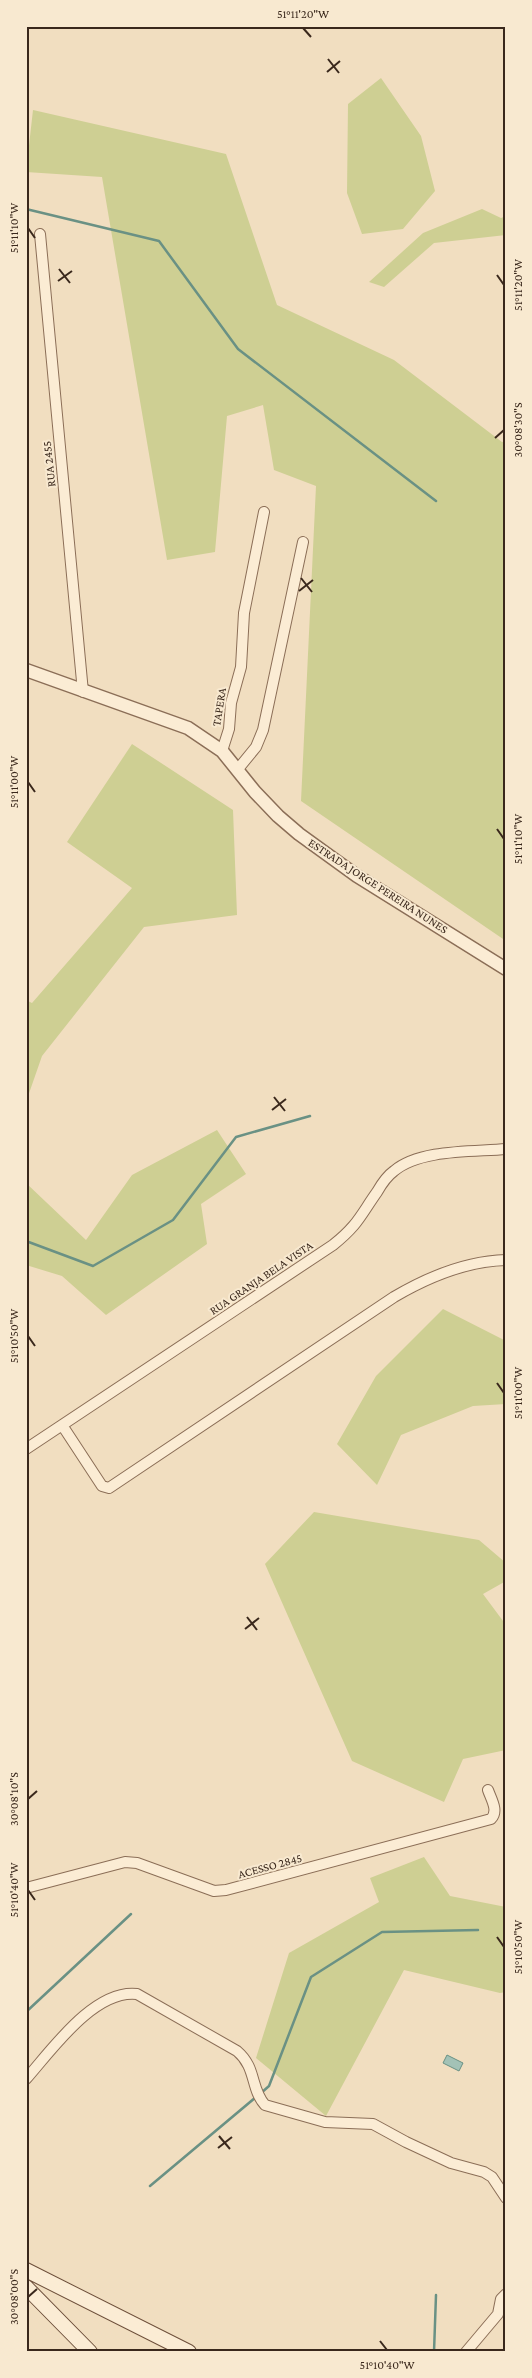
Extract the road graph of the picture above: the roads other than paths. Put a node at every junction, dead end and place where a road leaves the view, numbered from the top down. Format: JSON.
{"nodes":[{"id":1,"x":40,"y":234,"type":"dead end"},
{"id":2,"x":264,"y":512,"type":"dead end"},
{"id":3,"x":303,"y":542,"type":"dead end"},
{"id":4,"x":26,"y":670,"type":"edge"},
{"id":5,"x":83,"y":692,"type":"junction"},
{"id":6,"x":222,"y":752,"type":"junction"},
{"id":7,"x":238,"y":769,"type":"junction"},
{"id":8,"x":506,"y":969,"type":"edge"},
{"id":9,"x":506,"y":1149,"type":"edge"},
{"id":10,"x":506,"y":1260,"type":"edge"},
{"id":11,"x":62,"y":1425,"type":"junction"},
{"id":12,"x":26,"y":1450,"type":"edge"},
{"id":13,"x":488,"y":1790,"type":"dead end"},
{"id":14,"x":26,"y":1888,"type":"edge"},
{"id":15,"x":26,"y":2080,"type":"edge"},
{"id":16,"x":506,"y":2198,"type":"edge"},
{"id":17,"x":26,"y":2270,"type":"edge"},
{"id":18,"x":26,"y":2287,"type":"edge"},
{"id":19,"x":66,"y":2290,"type":"junction"},
{"id":20,"x":506,"y":2294,"type":"edge"},
{"id":21,"x":45,"y":2307,"type":"junction"},
{"id":22,"x":90,"y":2352,"type":"edge"},
{"id":23,"x":189,"y":2352,"type":"edge"},
{"id":24,"x":466,"y":2352,"type":"edge"}],
"edges":[{"from":1,"to":5,"type":"street","name":"RUA 2455"},
{"from":2,"to":6,"type":"street","name":"TAPERA"},
{"from":3,"to":7,"type":"street"},
{"from":4,"to":5,"type":"street","name":"ESTRADA JORGE PEREIRA NUNES"},
{"from":5,"to":6,"type":"street","name":"ESTRADA JORGE PEREIRA NUNES"},
{"from":6,"to":7,"type":"street","name":"ESTRADA JORGE PEREIRA NUNES"},
{"from":7,"to":8,"type":"street","name":"ESTRADA JORGE PEREIRA NUNES"},
{"from":9,"to":11,"type":"street","name":"RUA GRANJA BELA VISTA"},
{"from":10,"to":11,"type":"street"},
{"from":11,"to":12,"type":"street","name":"RUA GRANJA BELA VISTA"},
{"from":13,"to":14,"type":"street","name":"ACESSO 2845"},
{"from":15,"to":16,"type":"street"},
{"from":17,"to":19,"type":"main road"},
{"from":18,"to":21,"type":"main road"},
{"from":19,"to":21,"type":"main road"},
{"from":19,"to":23,"type":"main road"},
{"from":20,"to":24,"type":"street"},
{"from":21,"to":22,"type":"main road"}]}
